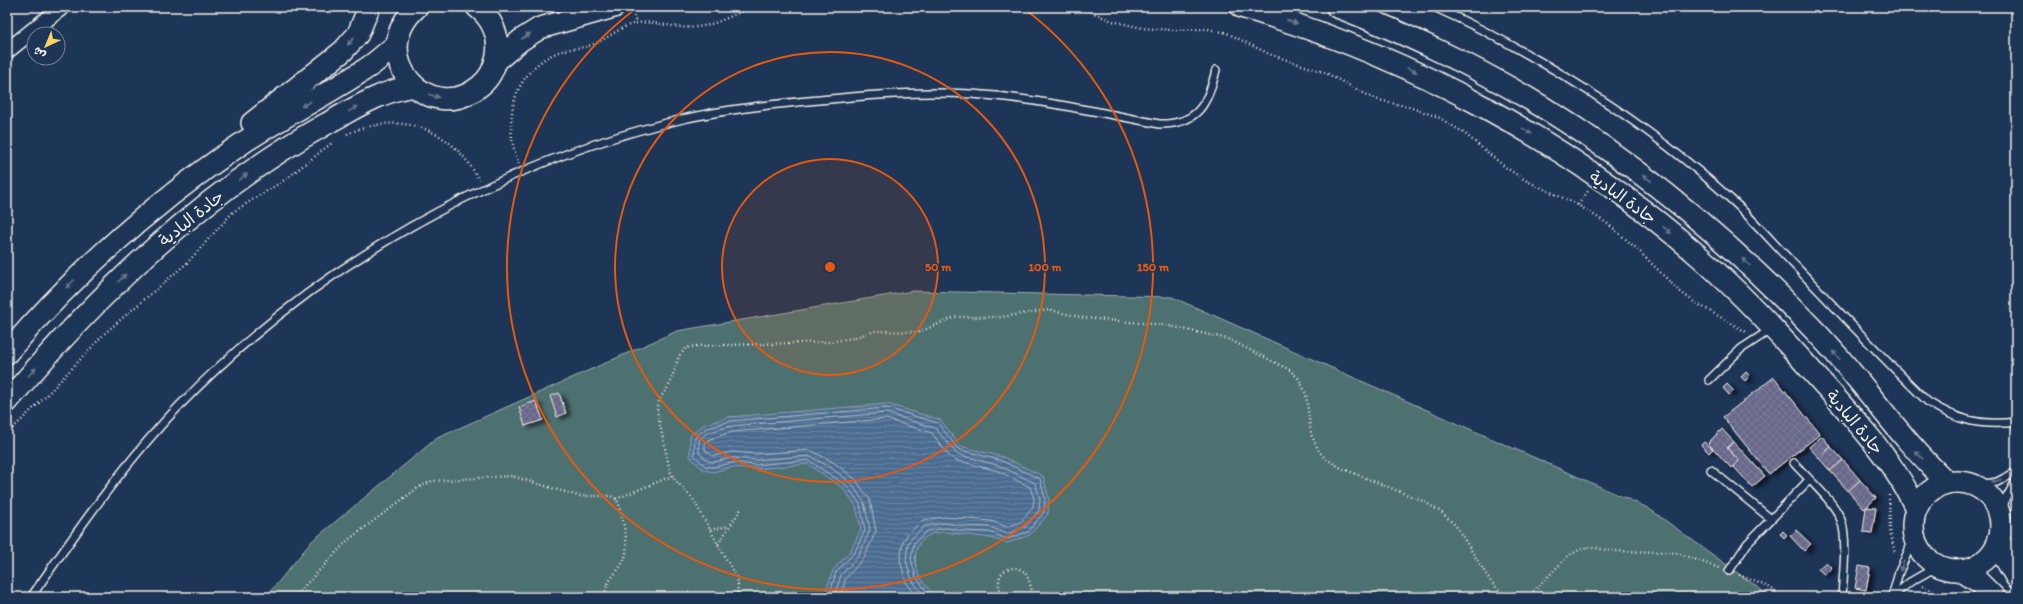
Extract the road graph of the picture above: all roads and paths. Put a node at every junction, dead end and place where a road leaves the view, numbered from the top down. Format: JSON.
{"nodes":[{"id":1,"x":62,"y":7,"type":"edge"},
{"id":2,"x":369,"y":7,"type":"edge"},
{"id":3,"x":417,"y":7,"type":"edge"},
{"id":4,"x":502,"y":7,"type":"edge"},
{"id":5,"x":614,"y":7,"type":"edge"},
{"id":6,"x":631,"y":7,"type":"edge"},
{"id":7,"x":754,"y":7,"type":"edge"},
{"id":8,"x":1080,"y":7,"type":"edge"},
{"id":9,"x":1241,"y":7,"type":"edge"},
{"id":10,"x":1337,"y":7,"type":"edge"},
{"id":11,"x":1434,"y":7,"type":"edge"},
{"id":12,"x":478,"y":8,"type":"edge"},
{"id":13,"x":636,"y":23,"type":"junction"},
{"id":14,"x":397,"y":44,"type":"junction"},
{"id":15,"x":7,"y":51,"type":"edge"},
{"id":16,"x":496,"y":61,"type":"junction"},
{"id":17,"x":1216,"y":70,"type":"dead end"},
{"id":18,"x":414,"y":86,"type":"junction"},
{"id":19,"x":343,"y":136,"type":"dead end"},
{"id":20,"x":338,"y":139,"type":"dead end"},
{"id":21,"x":523,"y":172,"type":"junction"},
{"id":22,"x":484,"y":188,"type":"junction"},
{"id":23,"x":133,"y":225,"type":"junction"},
{"id":24,"x":1764,"y":333,"type":"junction"},
{"id":25,"x":7,"y":353,"type":"edge"},
{"id":26,"x":1709,"y":380,"type":"dead end"},
{"id":27,"x":7,"y":402,"type":"edge"},
{"id":28,"x":2016,"y":422,"type":"edge"},
{"id":29,"x":7,"y":434,"type":"edge"},
{"id":30,"x":1794,"y":463,"type":"dead end"},
{"id":31,"x":1711,"y":470,"type":"dead end"},
{"id":32,"x":2016,"y":472,"type":"edge"},
{"id":33,"x":672,"y":476,"type":"junction"},
{"id":34,"x":1809,"y":480,"type":"junction"},
{"id":35,"x":2016,"y":481,"type":"edge"},
{"id":36,"x":1947,"y":482,"type":"junction"},
{"id":37,"x":1975,"y":486,"type":"junction"},
{"id":38,"x":1888,"y":490,"type":"dead end"},
{"id":39,"x":616,"y":499,"type":"junction"},
{"id":40,"x":740,"y":509,"type":"dead end"},
{"id":41,"x":1916,"y":509,"type":"junction"},
{"id":42,"x":1771,"y":519,"type":"junction"},
{"id":43,"x":730,"y":526,"type":"junction"},
{"id":44,"x":2000,"y":529,"type":"junction"},
{"id":45,"x":710,"y":530,"type":"junction"},
{"id":46,"x":1914,"y":538,"type":"junction"},
{"id":47,"x":718,"y":544,"type":"junction"},
{"id":48,"x":1938,"y":566,"type":"junction"},
{"id":49,"x":1960,"y":570,"type":"junction"},
{"id":50,"x":1729,"y":571,"type":"junction"},
{"id":51,"x":1899,"y":572,"type":"junction"},
{"id":52,"x":2016,"y":577,"type":"edge"},
{"id":53,"x":1910,"y":582,"type":"junction"},
{"id":54,"x":1893,"y":596,"type":"edge"},
{"id":55,"x":31,"y":597,"type":"edge"},
{"id":56,"x":294,"y":597,"type":"edge"},
{"id":57,"x":606,"y":597,"type":"edge"},
{"id":58,"x":737,"y":597,"type":"edge"},
{"id":59,"x":1003,"y":597,"type":"edge"},
{"id":60,"x":1034,"y":597,"type":"edge"},
{"id":61,"x":1506,"y":597,"type":"edge"},
{"id":62,"x":1528,"y":597,"type":"edge"},
{"id":63,"x":1781,"y":597,"type":"edge"},
{"id":64,"x":1842,"y":597,"type":"edge"},
{"id":65,"x":1947,"y":597,"type":"edge"},
{"id":66,"x":1994,"y":597,"type":"edge"}],
"edges":[{"from":1,"to":15,"type":"street"},
{"from":2,"to":23,"type":"street","one_way":true},
{"from":3,"to":14,"type":"street"},
{"from":4,"to":12,"type":"street"},
{"from":16,"to":5,"type":"street","one_way":true},
{"from":6,"to":13,"type":"path"},
{"from":7,"to":13,"type":"path"},
{"from":8,"to":24,"type":"path"},
{"from":9,"to":24,"type":"street","name":"جادة البادية","one_way":true},
{"from":36,"to":10,"type":"street","name":"جادة البادية","one_way":true},
{"from":11,"to":28,"type":"lane"},
{"from":12,"to":16,"type":"street"},
{"from":13,"to":21,"type":"path"},
{"from":14,"to":18,"type":"street"},
{"from":14,"to":23,"type":"street","name":"جادة البادية","one_way":true},
{"from":18,"to":16,"type":"street","one_way":true},
{"from":17,"to":21,"type":"lane"},
{"from":27,"to":18,"type":"street","name":"جادة البادية","one_way":true},
{"from":19,"to":22,"type":"path"},
{"from":20,"to":29,"type":"path"},
{"from":21,"to":22,"type":"lane"},
{"from":22,"to":55,"type":"lane"},
{"from":23,"to":25,"type":"street","name":"جادة البادية","one_way":true},
{"from":24,"to":26,"type":"lane"},
{"from":24,"to":41,"type":"street","name":"جادة البادية"},
{"from":30,"to":34,"type":"lane"},
{"from":31,"to":42,"type":"lane"},
{"from":32,"to":37,"type":"lane","one_way":true},
{"from":33,"to":39,"type":"path"},
{"from":33,"to":45,"type":"path"},
{"from":33,"to":61,"type":"path"},
{"from":34,"to":42,"type":"lane"},
{"from":34,"to":64,"type":"lane"},
{"from":35,"to":44,"type":"lane"},
{"from":36,"to":37,"type":"street"},
{"from":36,"to":41,"type":"street"},
{"from":37,"to":44,"type":"street"},
{"from":38,"to":51,"type":"path"},
{"from":39,"to":56,"type":"path"},
{"from":39,"to":57,"type":"path"},
{"from":40,"to":43,"type":"path"},
{"from":41,"to":46,"type":"street"},
{"from":42,"to":50,"type":"lane"},
{"from":43,"to":45,"type":"path"},
{"from":43,"to":47,"type":"path"},
{"from":44,"to":49,"type":"street"},
{"from":44,"to":52,"type":"street"},
{"from":45,"to":47,"type":"path"},
{"from":46,"to":48,"type":"street"},
{"from":46,"to":51,"type":"lane","one_way":true},
{"from":47,"to":58,"type":"path"},
{"from":48,"to":49,"type":"street"},
{"from":48,"to":53,"type":"lane"},
{"from":49,"to":66,"type":"street"},
{"from":50,"to":62,"type":"path"},
{"from":50,"to":63,"type":"path"},
{"from":51,"to":54,"type":"lane"},
{"from":53,"to":54,"type":"lane"},
{"from":53,"to":65,"type":"path"},
{"from":59,"to":60,"type":"path"}]}
